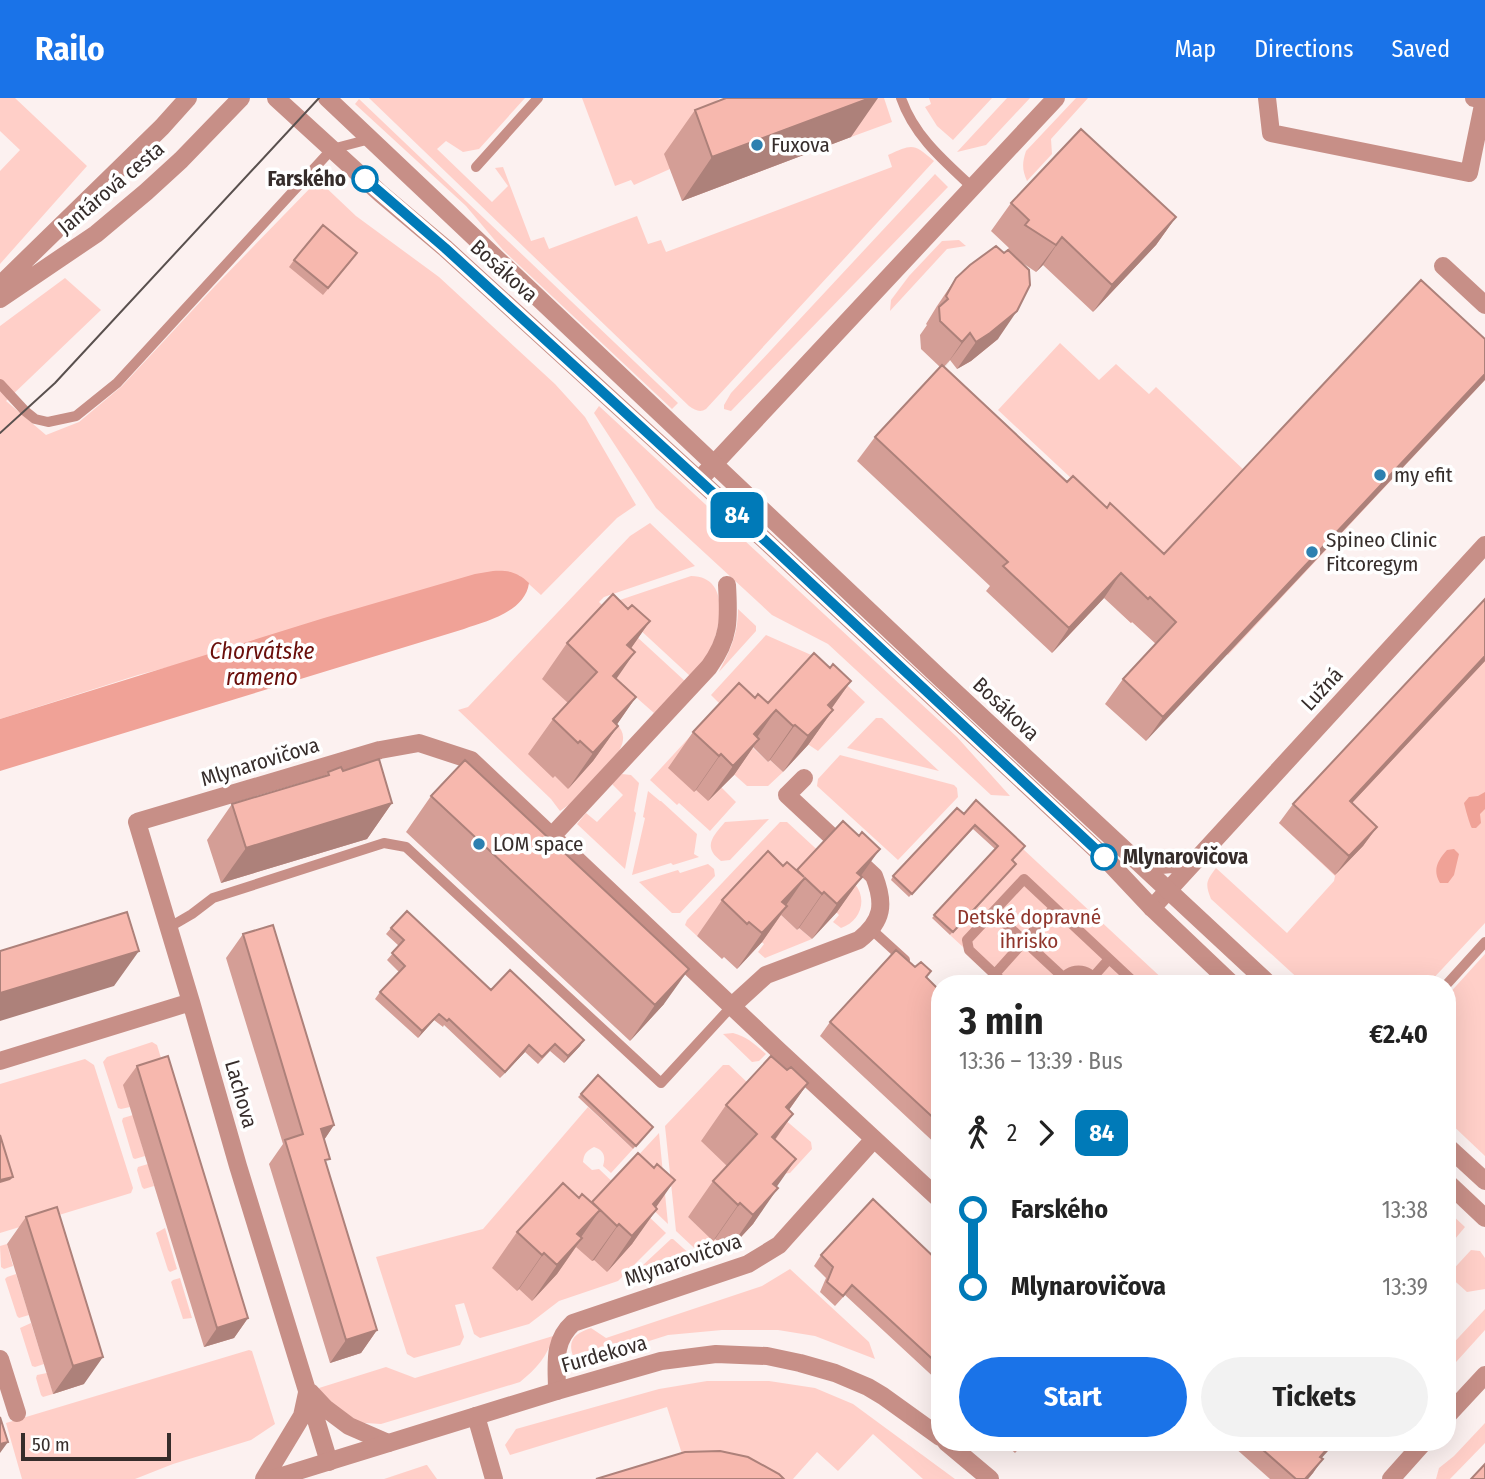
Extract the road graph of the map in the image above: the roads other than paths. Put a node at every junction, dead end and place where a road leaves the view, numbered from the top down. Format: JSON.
{"nodes":[{"id":1,"x":188,"y":98,"type":"edge"},
{"id":2,"x":241,"y":98,"type":"edge"},
{"id":3,"x":276,"y":98,"type":"edge"},
{"id":4,"x":327,"y":98,"type":"edge"},
{"id":5,"x":538,"y":98,"type":"edge"},
{"id":6,"x":901,"y":98,"type":"edge"},
{"id":7,"x":1056,"y":98,"type":"edge"},
{"id":8,"x":1268,"y":98,"type":"edge"},
{"id":9,"x":1475,"y":98,"type":"edge"},
{"id":10,"x":370,"y":139,"type":"junction"},
{"id":11,"x":332,"y":149,"type":"junction"},
{"id":12,"x":476,"y":167,"type":"dead end"},
{"id":13,"x":973,"y":188,"type":"junction"},
{"id":14,"x":1443,"y":265,"type":"dead end"},
{"id":15,"x":0,"y":285,"type":"edge"},
{"id":16,"x":0,"y":299,"type":"edge"},
{"id":17,"x":1485,"y":306,"type":"edge"},
{"id":18,"x":0,"y":384,"type":"edge"},
{"id":19,"x":714,"y":464,"type":"junction"},
{"id":20,"x":699,"y":480,"type":"junction"},
{"id":21,"x":1485,"y":545,"type":"edge"},
{"id":22,"x":727,"y":585,"type":"dead end"},
{"id":23,"x":804,"y":778,"type":"edge"},
{"id":24,"x":552,"y":836,"type":"junction"},
{"id":25,"x":1131,"y":856,"type":"junction"},
{"id":26,"x":1192,"y":862,"type":"junction"},
{"id":27,"x":1168,"y":890,"type":"junction"},
{"id":28,"x":1054,"y":908,"type":"junction"},
{"id":29,"x":1152,"y":908,"type":"junction"},
{"id":30,"x":993,"y":912,"type":"junction"},
{"id":31,"x":168,"y":928,"type":"junction"},
{"id":32,"x":872,"y":930,"type":"junction"},
{"id":33,"x":1024,"y":942,"type":"junction"},
{"id":34,"x":1485,"y":942,"type":"edge"},
{"id":35,"x":1109,"y":959,"type":"junction"},
{"id":36,"x":914,"y":969,"type":"edge"},
{"id":37,"x":995,"y":974,"type":"joint"},
{"id":38,"x":1056,"y":975,"type":"edge"},
{"id":39,"x":1068,"y":975,"type":"edge"},
{"id":40,"x":1091,"y":975,"type":"edge"},
{"id":41,"x":1099,"y":975,"type":"edge"},
{"id":42,"x":1126,"y":975,"type":"edge"},
{"id":43,"x":1223,"y":975,"type":"edge"},
{"id":44,"x":1259,"y":975,"type":"edge"},
{"id":45,"x":1455,"y":975,"type":"edge"},
{"id":46,"x":191,"y":1002,"type":"junction"},
{"id":47,"x":732,"y":1006,"type":"junction"},
{"id":48,"x":0,"y":1061,"type":"edge"},
{"id":49,"x":874,"y":1139,"type":"junction"},
{"id":50,"x":1456,"y":1154,"type":"edge"},
{"id":51,"x":1485,"y":1181,"type":"edge"},
{"id":52,"x":1456,"y":1191,"type":"edge"},
{"id":53,"x":931,"y":1192,"type":"edge"},
{"id":54,"x":1484,"y":1218,"type":"edge"},
{"id":55,"x":0,"y":1359,"type":"edge"},
{"id":56,"x":1485,"y":1375,"type":"edge"},
{"id":57,"x":307,"y":1390,"type":"junction"},
{"id":58,"x":557,"y":1391,"type":"junction"},
{"id":59,"x":1456,"y":1406,"type":"edge"},
{"id":60,"x":17,"y":1413,"type":"dead end"},
{"id":61,"x":476,"y":1416,"type":"junction"},
{"id":62,"x":931,"y":1430,"type":"edge"},
{"id":63,"x":388,"y":1443,"type":"junction"},
{"id":64,"x":957,"y":1451,"type":"edge"},
{"id":65,"x":1415,"y":1451,"type":"edge"},
{"id":66,"x":329,"y":1462,"type":"junction"},
{"id":67,"x":1403,"y":1464,"type":"junction"},
{"id":68,"x":264,"y":1479,"type":"edge"},
{"id":69,"x":272,"y":1479,"type":"edge"},
{"id":70,"x":494,"y":1479,"type":"edge"},
{"id":71,"x":990,"y":1479,"type":"edge"},
{"id":72,"x":1381,"y":1479,"type":"edge"},
{"id":73,"x":1391,"y":1479,"type":"edge"}],
"edges":[{"from":1,"to":15,"type":"street","name":"Jantárová cesta"},
{"from":2,"to":16,"type":"street","name":"Jantárová cesta"},
{"from":3,"to":11,"type":"street","name":"Bosákova"},
{"from":4,"to":10,"type":"street","name":"Bosákova"},
{"from":5,"to":12,"type":"lane"},
{"from":6,"to":13,"type":"lane"},
{"from":7,"to":13,"type":"street"},
{"from":8,"to":9,"type":"street"},
{"from":10,"to":11,"type":"lane"},
{"from":10,"to":19,"type":"street","name":"Bosákova"},
{"from":11,"to":18,"type":"lane"},
{"from":11,"to":20,"type":"street","name":"Bosákova"},
{"from":13,"to":19,"type":"street"},
{"from":14,"to":17,"type":"street"},
{"from":19,"to":20,"type":"street"},
{"from":19,"to":25,"type":"street","name":"Bosákova"},
{"from":20,"to":29,"type":"street","name":"Bosákova"},
{"from":21,"to":26,"type":"street","name":"Lužná"},
{"from":22,"to":24,"type":"street"},
{"from":23,"to":32,"type":"street"},
{"from":24,"to":31,"type":"street","name":"Mlynarovičova"},
{"from":24,"to":47,"type":"street","name":"Mlynarovičova"},
{"from":25,"to":26,"type":"street"},
{"from":25,"to":27,"type":"street","name":"Bosákova"},
{"from":26,"to":27,"type":"street","name":"Lužná"},
{"from":27,"to":29,"type":"street","name":"Lužná"},
{"from":27,"to":44,"type":"street","name":"Bosákova"},
{"from":28,"to":30,"type":"lane"},
{"from":28,"to":33,"type":"lane"},
{"from":28,"to":35,"type":"lane"},
{"from":29,"to":43,"type":"street","name":"Bosákova"},
{"from":30,"to":33,"type":"lane"},
{"from":30,"to":37,"type":"lane"},
{"from":31,"to":46,"type":"street","name":"Mlynarovičova"},
{"from":31,"to":47,"type":"lane"},
{"from":32,"to":36,"type":"lane"},
{"from":32,"to":47,"type":"street"},
{"from":33,"to":37,"type":"lane"},
{"from":33,"to":38,"type":"lane"},
{"from":34,"to":45,"type":"lane"},
{"from":35,"to":41,"type":"lane"},
{"from":35,"to":42,"type":"lane"},
{"from":39,"to":40,"type":"lane"},
{"from":46,"to":48,"type":"street"},
{"from":46,"to":57,"type":"street","name":"Lachova"},
{"from":47,"to":49,"type":"street","name":"Mlynarovičova"},
{"from":49,"to":53,"type":"street","name":"Mlynarovičova"},
{"from":49,"to":58,"type":"street","name":"Mlynarovičova"},
{"from":50,"to":51,"type":"street"},
{"from":52,"to":54,"type":"street"},
{"from":55,"to":60,"type":"street"},
{"from":56,"to":59,"type":"street"},
{"from":57,"to":63,"type":"street"},
{"from":57,"to":66,"type":"street","name":"Lachova"},
{"from":57,"to":68,"type":"street"},
{"from":58,"to":61,"type":"street","name":"Furdekova"},
{"from":58,"to":62,"type":"street","name":"Furdekova"},
{"from":61,"to":63,"type":"street","name":"Furdekova"},
{"from":61,"to":70,"type":"street"},
{"from":63,"to":66,"type":"street","name":"Furdekova"},
{"from":64,"to":71,"type":"street"},
{"from":65,"to":67,"type":"street"},
{"from":66,"to":69,"type":"street","name":"Furdekova"},
{"from":67,"to":72,"type":"street"},
{"from":67,"to":73,"type":"street"}]}
